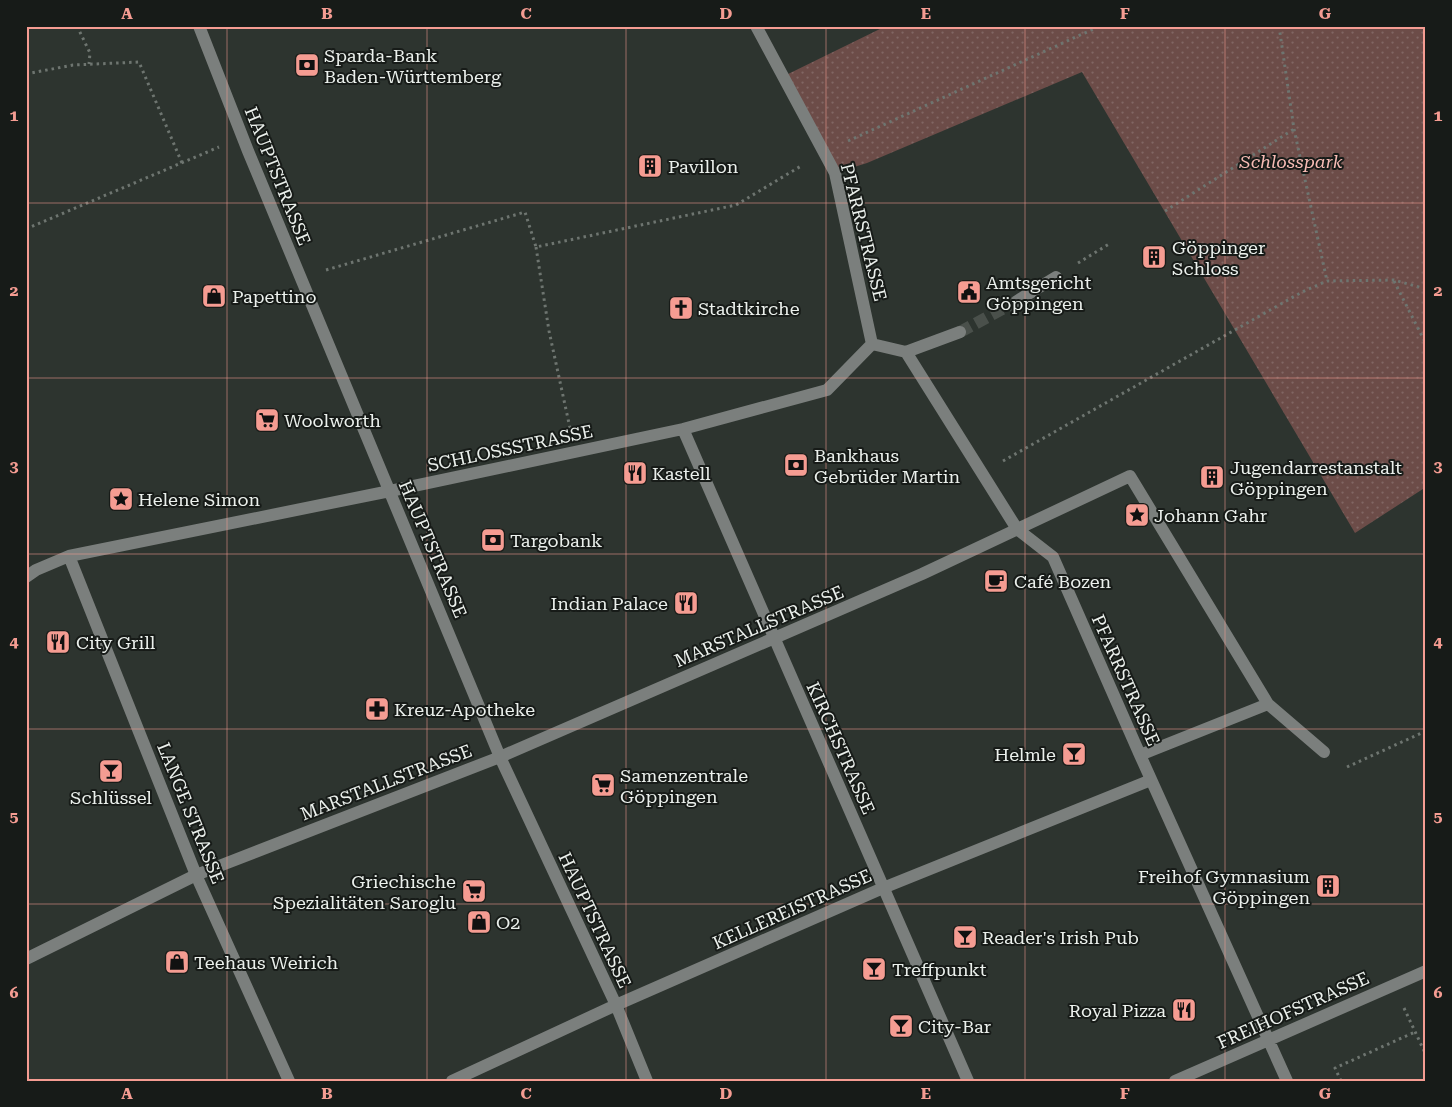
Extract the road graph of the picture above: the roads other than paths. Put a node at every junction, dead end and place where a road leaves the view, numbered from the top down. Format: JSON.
{"nodes":[{"id":1,"x":199,"y":26,"type":"edge"},
{"id":2,"x":756,"y":26,"type":"edge"},
{"id":3,"x":1056,"y":277,"type":"road end"},
{"id":4,"x":1017,"y":301,"type":"tunnel mouth"},
{"id":5,"x":960,"y":332,"type":"tunnel mouth"},
{"id":6,"x":872,"y":344,"type":"junction"},
{"id":7,"x":906,"y":352,"type":"junction"},
{"id":8,"x":684,"y":429,"type":"junction"},
{"id":9,"x":390,"y":491,"type":"junction"},
{"id":10,"x":1017,"y":529,"type":"junction"},
{"id":11,"x":69,"y":556,"type":"junction"},
{"id":12,"x":26,"y":577,"type":"edge"},
{"id":13,"x":775,"y":639,"type":"junction"},
{"id":14,"x":1268,"y":704,"type":"junction"},
{"id":15,"x":1324,"y":752,"type":"road end"},
{"id":16,"x":1140,"y":755,"type":"junction"},
{"id":17,"x":500,"y":757,"type":"junction"},
{"id":18,"x":1151,"y":780,"type":"junction"},
{"id":19,"x":196,"y":875,"type":"junction"},
{"id":20,"x":883,"y":888,"type":"junction"},
{"id":21,"x":26,"y":959,"type":"edge"},
{"id":22,"x":1426,"y":971,"type":"edge"},
{"id":23,"x":616,"y":1005,"type":"junction"},
{"id":24,"x":1269,"y":1041,"type":"junction"},
{"id":25,"x":289,"y":1081,"type":"edge"},
{"id":26,"x":452,"y":1081,"type":"edge"},
{"id":27,"x":647,"y":1081,"type":"edge"},
{"id":28,"x":968,"y":1081,"type":"edge"},
{"id":29,"x":1175,"y":1081,"type":"edge"},
{"id":30,"x":1287,"y":1081,"type":"edge"}],
"edges":[{"from":1,"to":9,"type":"street","name":"HAUPTSTRASSE"},
{"from":2,"to":6,"type":"street","name":"PFARRSTRASSE"},
{"from":3,"to":4,"type":"street"},
{"from":5,"to":7,"type":"street"},
{"from":6,"to":7,"type":"street"},
{"from":6,"to":8,"type":"street","name":"SCHLOSSSTRASSE"},
{"from":7,"to":10,"type":"street","name":"PFARRSTRASSE"},
{"from":8,"to":9,"type":"street","name":"SCHLOSSSTRASSE"},
{"from":8,"to":13,"type":"street","name":"KIRCHSTRASSE"},
{"from":9,"to":11,"type":"street","name":"SCHLOSSSTRASSE"},
{"from":9,"to":17,"type":"street","name":"HAUPTSTRASSE"},
{"from":10,"to":13,"type":"street","name":"MARSTALLSTRASSE"},
{"from":10,"to":14,"type":"street","name":"MARSTALLSTRASSE"},
{"from":10,"to":16,"type":"street","name":"PFARRSTRASSE"},
{"from":11,"to":12,"type":"street","name":"SCHLOSSSTRASSE"},
{"from":11,"to":19,"type":"street","name":"LANGE STRASSE"},
{"from":13,"to":17,"type":"street","name":"MARSTALLSTRASSE"},
{"from":13,"to":20,"type":"street","name":"KIRCHSTRASSE"},
{"from":14,"to":15,"type":"street"},
{"from":14,"to":16,"type":"street"},
{"from":16,"to":18,"type":"street","name":"PFARRSTRASSE"},
{"from":17,"to":19,"type":"street","name":"MARSTALLSTRASSE"},
{"from":17,"to":23,"type":"street","name":"HAUPTSTRASSE"},
{"from":18,"to":20,"type":"street","name":"KELLEREISTRASSE"},
{"from":18,"to":24,"type":"street","name":"PFARRSTRASSE"},
{"from":19,"to":21,"type":"street","name":"MARSTALLSTRASSE"},
{"from":19,"to":25,"type":"street","name":"LANGE STRASSE"},
{"from":20,"to":23,"type":"street","name":"KELLEREISTRASSE"},
{"from":20,"to":28,"type":"street","name":"KIRCHSTRASSE"},
{"from":22,"to":24,"type":"street","name":"FREIHOFSTRASSE"},
{"from":23,"to":26,"type":"street","name":"KELLEREISTRASSE"},
{"from":23,"to":27,"type":"street","name":"HAUPTSTRASSE"},
{"from":24,"to":29,"type":"street","name":"FREIHOFSTRASSE"},
{"from":24,"to":30,"type":"street","name":"PFARRSTRASSE"}]}
